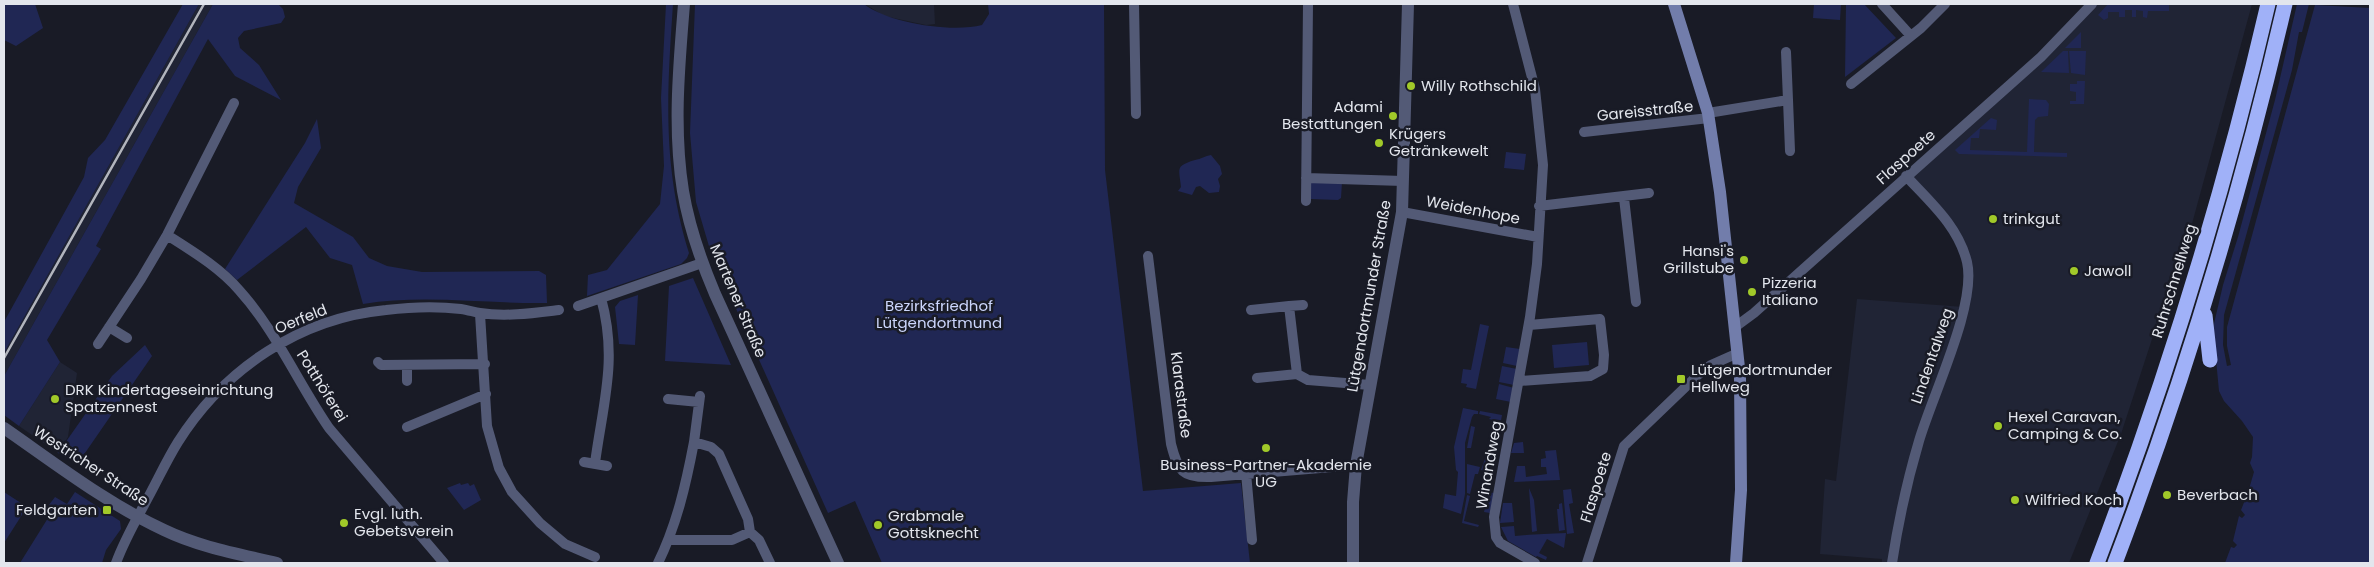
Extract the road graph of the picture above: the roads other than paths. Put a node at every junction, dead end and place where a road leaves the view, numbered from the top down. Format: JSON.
{"nodes":[{"id":1,"x":684,"y":4,"type":"edge"},
{"id":2,"x":1134,"y":4,"type":"edge"},
{"id":3,"x":1308,"y":4,"type":"edge"},
{"id":4,"x":1408,"y":4,"type":"edge"},
{"id":5,"x":1513,"y":4,"type":"edge"},
{"id":6,"x":1674,"y":4,"type":"edge"},
{"id":7,"x":1882,"y":4,"type":"edge"},
{"id":8,"x":1945,"y":4,"type":"edge"},
{"id":9,"x":2092,"y":4,"type":"edge"},
{"id":10,"x":2268,"y":4,"type":"edge"},
{"id":11,"x":2285,"y":4,"type":"edge"},
{"id":12,"x":1910,"y":36,"type":"junction"},
{"id":13,"x":1786,"y":52,"type":"dead end"},
{"id":14,"x":1851,"y":84,"type":"dead end"},
{"id":15,"x":1788,"y":100,"type":"junction"},
{"id":16,"x":234,"y":103,"type":"dead end"},
{"id":17,"x":1136,"y":114,"type":"dead end"},
{"id":18,"x":1708,"y":116,"type":"junction"},
{"id":19,"x":1584,"y":132,"type":"dead end"},
{"id":20,"x":1790,"y":151,"type":"dead end"},
{"id":21,"x":1906,"y":176,"type":"junction"},
{"id":22,"x":1306,"y":178,"type":"junction"},
{"id":23,"x":1403,"y":181,"type":"junction"},
{"id":24,"x":1649,"y":193,"type":"dead end"},
{"id":25,"x":1624,"y":198,"type":"junction"},
{"id":26,"x":1306,"y":201,"type":"dead end"},
{"id":27,"x":1539,"y":206,"type":"junction"},
{"id":28,"x":1402,"y":212,"type":"junction"},
{"id":29,"x":166,"y":235,"type":"junction"},
{"id":30,"x":1538,"y":238,"type":"junction"},
{"id":31,"x":1148,"y":256,"type":"dead end"},
{"id":32,"x":702,"y":264,"type":"junction"},
{"id":33,"x":2210,"y":285,"type":"junction"},
{"id":34,"x":601,"y":298,"type":"junction"},
{"id":35,"x":1636,"y":302,"type":"dead end"},
{"id":36,"x":1303,"y":305,"type":"dead end"},
{"id":37,"x":578,"y":306,"type":"dead end"},
{"id":38,"x":1289,"y":306,"type":"junction"},
{"id":39,"x":559,"y":310,"type":"dead end"},
{"id":40,"x":1251,"y":310,"type":"dead end"},
{"id":41,"x":480,"y":314,"type":"junction"},
{"id":42,"x":1529,"y":324,"type":"junction"},
{"id":43,"x":109,"y":327,"type":"junction"},
{"id":44,"x":1735,"y":327,"type":"junction"},
{"id":45,"x":127,"y":338,"type":"dead end"},
{"id":46,"x":278,"y":343,"type":"junction"},
{"id":47,"x":98,"y":344,"type":"dead end"},
{"id":48,"x":1738,"y":353,"type":"junction"},
{"id":49,"x":2210,"y":360,"type":"dead end"},
{"id":50,"x":378,"y":362,"type":"dead end"},
{"id":51,"x":485,"y":364,"type":"junction"},
{"id":52,"x":407,"y":365,"type":"junction"},
{"id":53,"x":1297,"y":374,"type":"junction"},
{"id":54,"x":1257,"y":378,"type":"dead end"},
{"id":55,"x":407,"y":381,"type":"dead end"},
{"id":56,"x":1519,"y":381,"type":"junction"},
{"id":57,"x":1370,"y":385,"type":"junction"},
{"id":58,"x":486,"y":394,"type":"junction"},
{"id":59,"x":668,"y":398,"type":"dead end"},
{"id":60,"x":407,"y":427,"type":"dead end"},
{"id":61,"x":4,"y":428,"type":"edge"},
{"id":62,"x":694,"y":442,"type":"junction"},
{"id":63,"x":584,"y":462,"type":"dead end"},
{"id":64,"x":595,"y":464,"type":"junction"},
{"id":65,"x":1356,"y":465,"type":"junction"},
{"id":66,"x":607,"y":466,"type":"dead end"},
{"id":67,"x":1246,"y":473,"type":"junction"},
{"id":68,"x":138,"y":517,"type":"junction"},
{"id":69,"x":750,"y":532,"type":"junction"},
{"id":70,"x":669,"y":540,"type":"junction"},
{"id":71,"x":1252,"y":540,"type":"dead end"},
{"id":72,"x":595,"y":557,"type":"dead end"},
{"id":73,"x":116,"y":563,"type":"edge"},
{"id":74,"x":277,"y":563,"type":"edge"},
{"id":75,"x":444,"y":563,"type":"edge"},
{"id":76,"x":658,"y":563,"type":"edge"},
{"id":77,"x":770,"y":563,"type":"edge"},
{"id":78,"x":838,"y":563,"type":"edge"},
{"id":79,"x":1353,"y":563,"type":"edge"},
{"id":80,"x":1535,"y":563,"type":"edge"},
{"id":81,"x":1587,"y":563,"type":"edge"},
{"id":82,"x":1736,"y":563,"type":"edge"},
{"id":83,"x":1892,"y":563,"type":"edge"},
{"id":84,"x":2097,"y":563,"type":"edge"},
{"id":85,"x":2115,"y":563,"type":"edge"}],
"edges":[{"from":1,"to":32,"type":"street","name":"Martener Straße"},
{"from":2,"to":17,"type":"street"},
{"from":3,"to":22,"type":"street"},
{"from":4,"to":23,"type":"street","name":"Lütgendortmunder Straße"},
{"from":5,"to":27,"type":"street","name":"Winandweg"},
{"from":6,"to":18,"type":"main road"},
{"from":7,"to":12,"type":"street"},
{"from":8,"to":12,"type":"street"},
{"from":9,"to":21,"type":"street","name":"Flaspoete"},
{"from":10,"to":84,"type":"highway","name":"Ruhrschnellweg"},
{"from":11,"to":33,"type":"highway"},
{"from":12,"to":14,"type":"street"},
{"from":13,"to":15,"type":"street"},
{"from":15,"to":18,"type":"street","name":"Gareisstraße"},
{"from":15,"to":20,"type":"street"},
{"from":16,"to":29,"type":"street"},
{"from":18,"to":19,"type":"street","name":"Gareisstraße"},
{"from":18,"to":44,"type":"main road"},
{"from":21,"to":44,"type":"street","name":"Flaspoete"},
{"from":21,"to":83,"type":"street","name":"Lindentalweg"},
{"from":22,"to":23,"type":"street"},
{"from":22,"to":26,"type":"street"},
{"from":23,"to":28,"type":"street","name":"Lütgendortmunder Straße"},
{"from":24,"to":25,"type":"street"},
{"from":25,"to":27,"type":"street"},
{"from":25,"to":35,"type":"street"},
{"from":27,"to":30,"type":"street","name":"Winandweg"},
{"from":28,"to":30,"type":"street","name":"Weidenhope"},
{"from":28,"to":57,"type":"street","name":"Lütgendortmunder Straße"},
{"from":29,"to":43,"type":"street"},
{"from":29,"to":46,"type":"street","name":"Potthöferei"},
{"from":30,"to":42,"type":"street","name":"Winandweg"},
{"from":31,"to":67,"type":"street","name":"Klarastraße"},
{"from":32,"to":34,"type":"street"},
{"from":32,"to":78,"type":"street","name":"Martener Straße"},
{"from":33,"to":49,"type":"highway"},
{"from":33,"to":85,"type":"highway"},
{"from":34,"to":37,"type":"street"},
{"from":34,"to":64,"type":"street"},
{"from":36,"to":38,"type":"street"},
{"from":38,"to":40,"type":"street"},
{"from":38,"to":53,"type":"street"},
{"from":39,"to":41,"type":"street","name":"Oerfeld"},
{"from":41,"to":46,"type":"street","name":"Oerfeld"},
{"from":41,"to":51,"type":"street"},
{"from":42,"to":56,"type":"street","name":"Winandweg"},
{"from":42,"to":56,"type":"street"},
{"from":43,"to":45,"type":"street"},
{"from":43,"to":47,"type":"street"},
{"from":44,"to":48,"type":"main road"},
{"from":46,"to":68,"type":"street","name":"Oerfeld"},
{"from":46,"to":75,"type":"street","name":"Potthöferei"},
{"from":48,"to":81,"type":"street","name":"Flaspoete"},
{"from":48,"to":82,"type":"main road"},
{"from":50,"to":52,"type":"street"},
{"from":51,"to":52,"type":"street"},
{"from":51,"to":58,"type":"street"},
{"from":52,"to":55,"type":"street"},
{"from":53,"to":54,"type":"street"},
{"from":53,"to":57,"type":"street"},
{"from":56,"to":80,"type":"street","name":"Winandweg"},
{"from":57,"to":65,"type":"street","name":"Lütgendortmunder Straße"},
{"from":58,"to":60,"type":"street"},
{"from":58,"to":72,"type":"street"},
{"from":59,"to":62,"type":"street"},
{"from":61,"to":68,"type":"street","name":"Westricher Straße"},
{"from":62,"to":69,"type":"street"},
{"from":62,"to":70,"type":"street"},
{"from":63,"to":64,"type":"street"},
{"from":64,"to":66,"type":"street"},
{"from":65,"to":67,"type":"street","name":"Klarastraße"},
{"from":65,"to":79,"type":"street","name":"Lütgendortmunder Straße"},
{"from":67,"to":71,"type":"street"},
{"from":68,"to":73,"type":"street"},
{"from":68,"to":74,"type":"street","name":"Westricher Straße"},
{"from":69,"to":70,"type":"street"},
{"from":69,"to":77,"type":"street"},
{"from":70,"to":76,"type":"street"}]}
